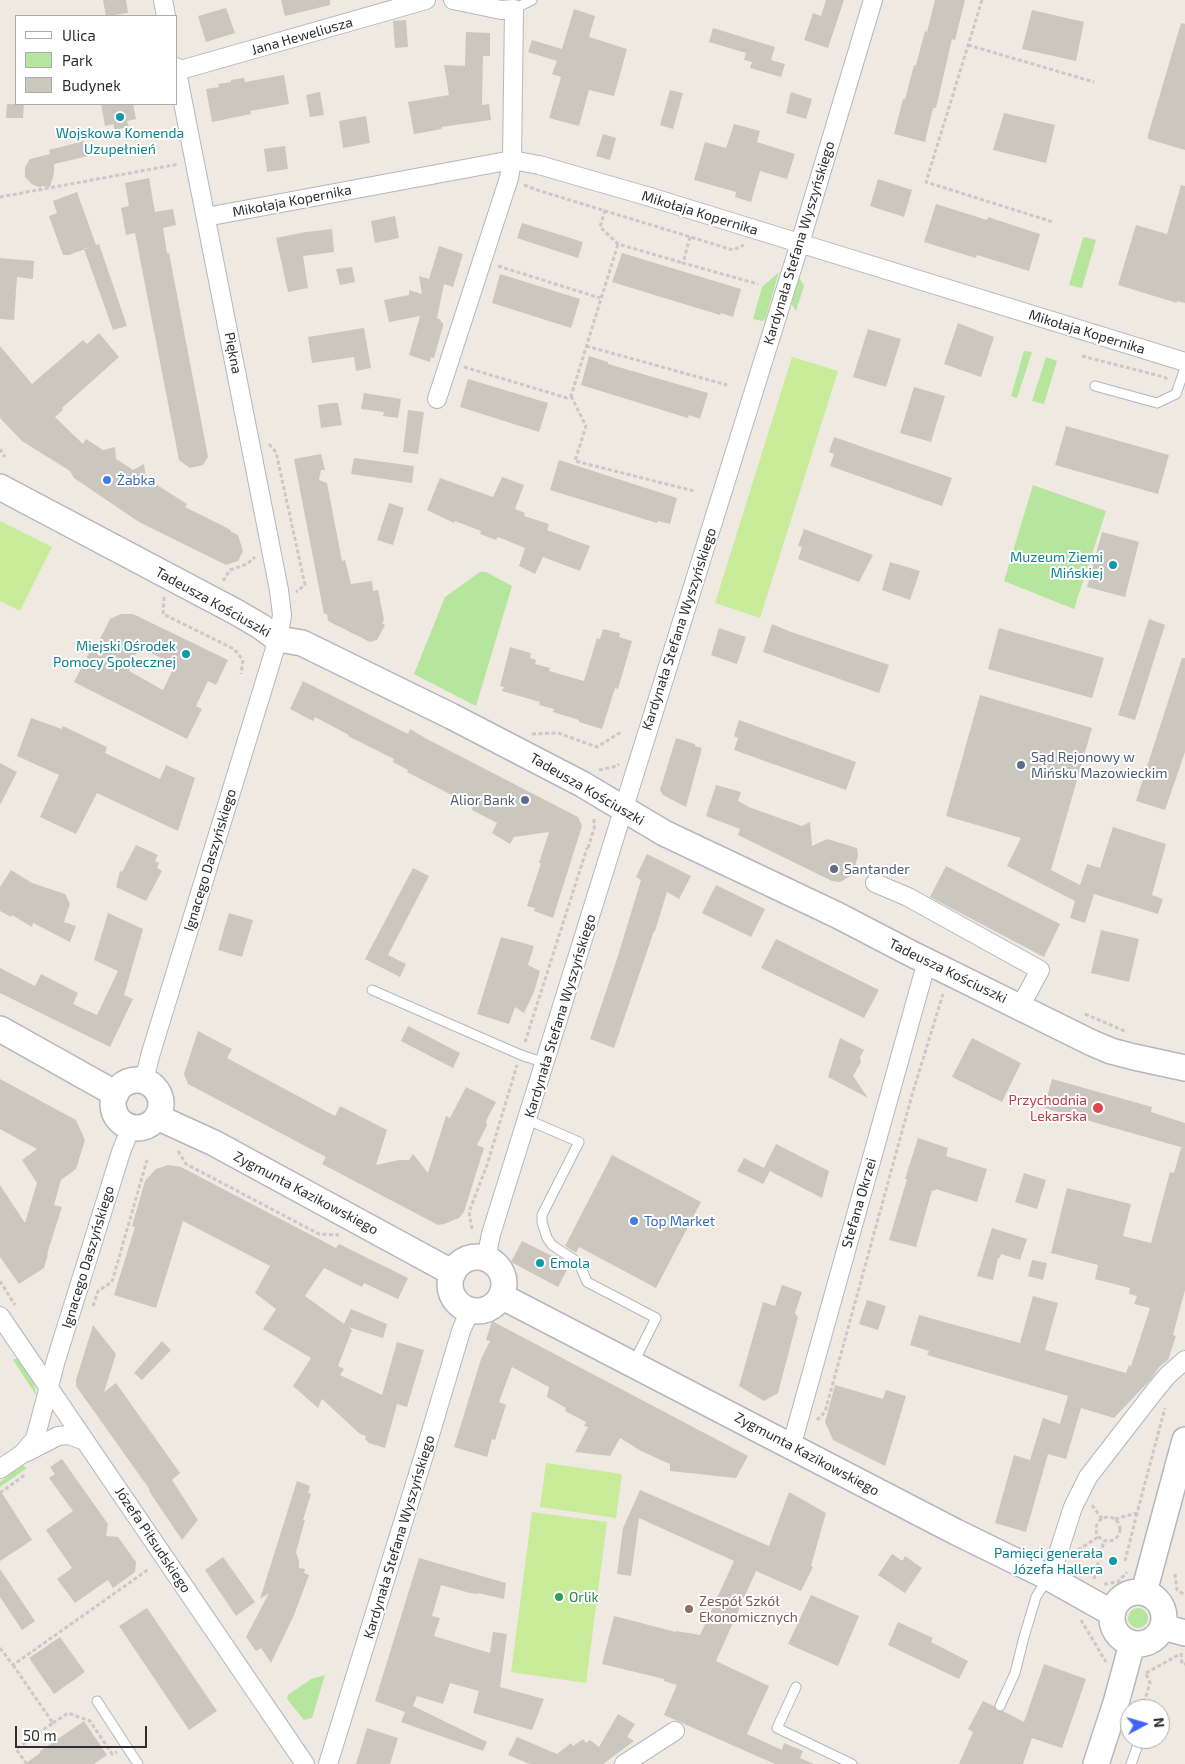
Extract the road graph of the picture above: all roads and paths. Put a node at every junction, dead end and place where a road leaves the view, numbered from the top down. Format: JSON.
{"nodes":[{"id":1,"x":163,"y":0,"type":"edge"},
{"id":2,"x":426,"y":0,"type":"edge"},
{"id":3,"x":453,"y":0,"type":"edge"},
{"id":4,"x":532,"y":0,"type":"edge"},
{"id":5,"x":873,"y":0,"type":"edge"},
{"id":6,"x":982,"y":0,"type":"edge"},
{"id":7,"x":514,"y":9,"type":"junction"},
{"id":8,"x":166,"y":15,"type":"edge"},
{"id":9,"x":968,"y":45,"type":"junction"},
{"id":10,"x":178,"y":69,"type":"edge"},
{"id":11,"x":178,"y":74,"type":"edge"},
{"id":12,"x":1094,"y":82,"type":"dead end"},
{"id":13,"x":512,"y":160,"type":"junction"},
{"id":14,"x":180,"y":164,"type":"dead end"},
{"id":15,"x":0,"y":196,"type":"edge"},
{"id":16,"x":605,"y":210,"type":"dead end"},
{"id":17,"x":206,"y":217,"type":"junction"},
{"id":18,"x":1053,"y":222,"type":"dead end"},
{"id":19,"x":690,"y":237,"type":"dead end"},
{"id":20,"x":800,"y":243,"type":"junction"},
{"id":21,"x":618,"y":244,"type":"junction"},
{"id":22,"x":482,"y":261,"type":"junction"},
{"id":23,"x":683,"y":263,"type":"junction"},
{"id":24,"x":758,"y":284,"type":"dead end"},
{"id":25,"x":600,"y":298,"type":"junction"},
{"id":26,"x":586,"y":346,"type":"junction"},
{"id":27,"x":1082,"y":356,"type":"dead end"},
{"id":28,"x":448,"y":362,"type":"junction"},
{"id":29,"x":1185,"y":362,"type":"edge"},
{"id":30,"x":1185,"y":368,"type":"edge"},
{"id":31,"x":727,"y":385,"type":"dead end"},
{"id":32,"x":1179,"y":385,"type":"junction"},
{"id":33,"x":1095,"y":386,"type":"dead end"},
{"id":34,"x":571,"y":396,"type":"junction"},
{"id":35,"x":437,"y":399,"type":"dead end"},
{"id":36,"x":268,"y":438,"type":"dead end"},
{"id":37,"x":0,"y":449,"type":"edge"},
{"id":38,"x":4,"y":457,"type":"dead end"},
{"id":39,"x":0,"y":487,"type":"edge"},
{"id":40,"x":694,"y":491,"type":"dead end"},
{"id":41,"x":296,"y":592,"type":"dead end"},
{"id":42,"x":164,"y":596,"type":"dead end"},
{"id":43,"x":278,"y":639,"type":"junction"},
{"id":44,"x":241,"y":674,"type":"dead end"},
{"id":45,"x":621,"y":732,"type":"dead end"},
{"id":46,"x":531,"y":734,"type":"dead end"},
{"id":47,"x":623,"y":810,"type":"junction"},
{"id":48,"x":590,"y":812,"type":"dead end"},
{"id":49,"x":587,"y":848,"type":"junction"},
{"id":50,"x":609,"y":857,"type":"junction"},
{"id":51,"x":875,"y":883,"type":"dead end"},
{"id":52,"x":927,"y":961,"type":"junction"},
{"id":53,"x":372,"y":990,"type":"dead end"},
{"id":54,"x":943,"y":994,"type":"dead end"},
{"id":55,"x":1020,"y":1007,"type":"junction"},
{"id":56,"x":0,"y":1029,"type":"edge"},
{"id":57,"x":521,"y":1055,"type":"junction"},
{"id":58,"x":545,"y":1063,"type":"junction"},
{"id":59,"x":1185,"y":1068,"type":"edge"},
{"id":60,"x":144,"y":1081,"type":"junction"},
{"id":61,"x":116,"y":1094,"type":"junction"},
{"id":62,"x":157,"y":1117,"type":"junction"},
{"id":63,"x":528,"y":1120,"type":"junction"},
{"id":64,"x":131,"y":1127,"type":"junction"},
{"id":65,"x":176,"y":1148,"type":"dead end"},
{"id":66,"x":147,"y":1160,"type":"dead end"},
{"id":67,"x":472,"y":1229,"type":"dead end"},
{"id":68,"x":344,"y":1236,"type":"dead end"},
{"id":69,"x":486,"y":1259,"type":"junction"},
{"id":70,"x":453,"y":1273,"type":"junction"},
{"id":71,"x":501,"y":1296,"type":"junction"},
{"id":72,"x":92,"y":1308,"type":"dead end"},
{"id":73,"x":470,"y":1310,"type":"junction"},
{"id":74,"x":0,"y":1316,"type":"edge"},
{"id":75,"x":1185,"y":1360,"type":"edge"},
{"id":76,"x":634,"y":1364,"type":"junction"},
{"id":77,"x":48,"y":1387,"type":"junction"},
{"id":78,"x":1165,"y":1406,"type":"dead end"},
{"id":79,"x":814,"y":1424,"type":"dead end"},
{"id":80,"x":1185,"y":1440,"type":"edge"},
{"id":81,"x":85,"y":1441,"type":"junction"},
{"id":82,"x":790,"y":1446,"type":"junction"},
{"id":83,"x":22,"y":1454,"type":"junction"},
{"id":84,"x":0,"y":1469,"type":"edge"},
{"id":85,"x":1137,"y":1513,"type":"junction"},
{"id":86,"x":1115,"y":1519,"type":"junction"},
{"id":87,"x":1098,"y":1537,"type":"junction"},
{"id":88,"x":1104,"y":1541,"type":"junction"},
{"id":89,"x":1125,"y":1561,"type":"dead end"},
{"id":90,"x":1130,"y":1568,"type":"dead end"},
{"id":91,"x":149,"y":1569,"type":"dead end"},
{"id":92,"x":1052,"y":1570,"type":"junction"},
{"id":93,"x":1175,"y":1574,"type":"dead end"},
{"id":94,"x":1086,"y":1578,"type":"dead end"},
{"id":95,"x":1094,"y":1582,"type":"junction"},
{"id":96,"x":1144,"y":1592,"type":"junction"},
{"id":97,"x":1185,"y":1595,"type":"edge"},
{"id":98,"x":1112,"y":1612,"type":"junction"},
{"id":99,"x":1176,"y":1638,"type":"edge"},
{"id":100,"x":1132,"y":1644,"type":"junction"},
{"id":101,"x":0,"y":1648,"type":"edge"},
{"id":102,"x":1185,"y":1664,"type":"edge"},
{"id":103,"x":13,"y":1665,"type":"junction"},
{"id":104,"x":1145,"y":1674,"type":"dead end"},
{"id":105,"x":796,"y":1687,"type":"dead end"},
{"id":106,"x":1145,"y":1699,"type":"edge"},
{"id":107,"x":97,"y":1701,"type":"dead end"},
{"id":108,"x":1000,"y":1706,"type":"dead end"},
{"id":109,"x":53,"y":1723,"type":"junction"},
{"id":110,"x":675,"y":1731,"type":"dead end"},
{"id":111,"x":127,"y":1745,"type":"junction"},
{"id":112,"x":1136,"y":1749,"type":"edge"},
{"id":113,"x":26,"y":1763,"type":"edge"},
{"id":114,"x":138,"y":1764,"type":"edge"},
{"id":115,"x":306,"y":1764,"type":"edge"},
{"id":116,"x":328,"y":1764,"type":"edge"},
{"id":117,"x":624,"y":1764,"type":"edge"},
{"id":118,"x":852,"y":1764,"type":"edge"},
{"id":119,"x":1096,"y":1764,"type":"edge"},
{"id":120,"x":1131,"y":1764,"type":"edge"}],
"edges":[{"from":1,"to":8,"type":"street"},
{"from":2,"to":10,"type":"street","name":"Jana Heweliusza"},
{"from":3,"to":7,"type":"street"},
{"from":4,"to":7,"type":"lane"},
{"from":5,"to":20,"type":"street","name":"Kardynała Stefana Wyszyńskiego"},
{"from":6,"to":9,"type":"path"},
{"from":7,"to":13,"type":"street"},
{"from":9,"to":12,"type":"path"},
{"from":9,"to":18,"type":"path"},
{"from":11,"to":17,"type":"street","name":"Piękna"},
{"from":13,"to":17,"type":"street","name":"Mikołaja Kopernika"},
{"from":13,"to":20,"type":"street","name":"Mikołaja Kopernika"},
{"from":13,"to":22,"type":"street"},
{"from":14,"to":15,"type":"path"},
{"from":16,"to":21,"type":"path"},
{"from":17,"to":43,"type":"street","name":"Piękna"},
{"from":19,"to":23,"type":"path"},
{"from":20,"to":29,"type":"street","name":"Mikołaja Kopernika"},
{"from":20,"to":47,"type":"street","name":"Kardynała Stefana Wyszyńskiego"},
{"from":21,"to":23,"type":"path"},
{"from":21,"to":25,"type":"path"},
{"from":22,"to":25,"type":"path"},
{"from":22,"to":28,"type":"street"},
{"from":23,"to":24,"type":"path"},
{"from":25,"to":26,"type":"path"},
{"from":26,"to":31,"type":"path"},
{"from":26,"to":34,"type":"path"},
{"from":27,"to":32,"type":"path"},
{"from":28,"to":34,"type":"path"},
{"from":28,"to":35,"type":"street"},
{"from":30,"to":32,"type":"lane"},
{"from":32,"to":33,"type":"lane"},
{"from":34,"to":40,"type":"path"},
{"from":36,"to":41,"type":"path"},
{"from":37,"to":38,"type":"path"},
{"from":39,"to":43,"type":"street","name":"Tadeusza Kościuszki"},
{"from":42,"to":44,"type":"path"},
{"from":43,"to":47,"type":"street","name":"Tadeusza Kościuszki"},
{"from":43,"to":60,"type":"street","name":"Ignacego Daszyńskiego"},
{"from":45,"to":46,"type":"path"},
{"from":47,"to":50,"type":"street","name":"Kardynała Stefana Wyszyńskiego"},
{"from":47,"to":52,"type":"street","name":"Tadeusza Kościuszki"},
{"from":48,"to":49,"type":"path"},
{"from":49,"to":50,"type":"path"},
{"from":49,"to":57,"type":"path"},
{"from":50,"to":58,"type":"street","name":"Kardynała Stefana Wyszyńskiego"},
{"from":51,"to":55,"type":"street"},
{"from":52,"to":55,"type":"street","name":"Tadeusza Kościuszki"},
{"from":52,"to":82,"type":"street","name":"Stefana Okrzei"},
{"from":53,"to":57,"type":"lane"},
{"from":54,"to":79,"type":"path"},
{"from":55,"to":59,"type":"street","name":"Tadeusza Kościuszki"},
{"from":56,"to":61,"type":"street"},
{"from":57,"to":58,"type":"lane"},
{"from":57,"to":67,"type":"path"},
{"from":58,"to":63,"type":"street","name":"Kardynała Stefana Wyszyńskiego"},
{"from":60,"to":61,"type":"street"},
{"from":60,"to":62,"type":"street"},
{"from":61,"to":64,"type":"street"},
{"from":62,"to":64,"type":"street"},
{"from":62,"to":70,"type":"street","name":"Zygmunta Kazikowskiego"},
{"from":63,"to":69,"type":"street","name":"Kardynała Stefana Wyszyńskiego"},
{"from":63,"to":76,"type":"lane"},
{"from":64,"to":77,"type":"street","name":"Ignacego Daszyńskiego"},
{"from":65,"to":68,"type":"path"},
{"from":66,"to":72,"type":"path"},
{"from":69,"to":70,"type":"street"},
{"from":69,"to":71,"type":"street"},
{"from":70,"to":73,"type":"street"},
{"from":71,"to":73,"type":"street"},
{"from":71,"to":76,"type":"street","name":"Zygmunta Kazikowskiego"},
{"from":73,"to":116,"type":"street","name":"Kardynała Stefana Wyszyńskiego"},
{"from":74,"to":77,"type":"street","name":"Józefa Piłsudskiego"},
{"from":75,"to":92,"type":"street"},
{"from":76,"to":82,"type":"street","name":"Zygmunta Kazikowskiego"},
{"from":77,"to":81,"type":"street","name":"Józefa Piłsudskiego"},
{"from":77,"to":83,"type":"street","name":"Ignacego Daszyńskiego"},
{"from":78,"to":85,"type":"path"},
{"from":80,"to":96,"type":"street"},
{"from":81,"to":83,"type":"street"},
{"from":81,"to":115,"type":"street","name":"Józefa Piłsudskiego"},
{"from":82,"to":92,"type":"street","name":"Zygmunta Kazikowskiego"},
{"from":83,"to":84,"type":"street"},
{"from":85,"to":86,"type":"path"},
{"from":85,"to":89,"type":"path"},
{"from":86,"to":87,"type":"path"},
{"from":86,"to":88,"type":"path"},
{"from":87,"to":88,"type":"path"},
{"from":87,"to":92,"type":"path"},
{"from":88,"to":95,"type":"path"},
{"from":90,"to":95,"type":"path"},
{"from":91,"to":103,"type":"path"},
{"from":92,"to":98,"type":"street","name":"Zygmunta Kazikowskiego"},
{"from":92,"to":108,"type":"lane"},
{"from":93,"to":97,"type":"path"},
{"from":94,"to":95,"type":"path"},
{"from":96,"to":98,"type":"street"},
{"from":96,"to":99,"type":"street"},
{"from":98,"to":100,"type":"street"},
{"from":99,"to":100,"type":"street"},
{"from":99,"to":102,"type":"path"},
{"from":100,"to":119,"type":"street"},
{"from":101,"to":103,"type":"path"},
{"from":103,"to":109,"type":"path"},
{"from":104,"to":106,"type":"path"},
{"from":105,"to":118,"type":"lane"},
{"from":107,"to":111,"type":"lane"},
{"from":109,"to":111,"type":"path"},
{"from":109,"to":113,"type":"path"},
{"from":110,"to":117,"type":"street"},
{"from":111,"to":114,"type":"lane"},
{"from":112,"to":120,"type":"lane"}]}
